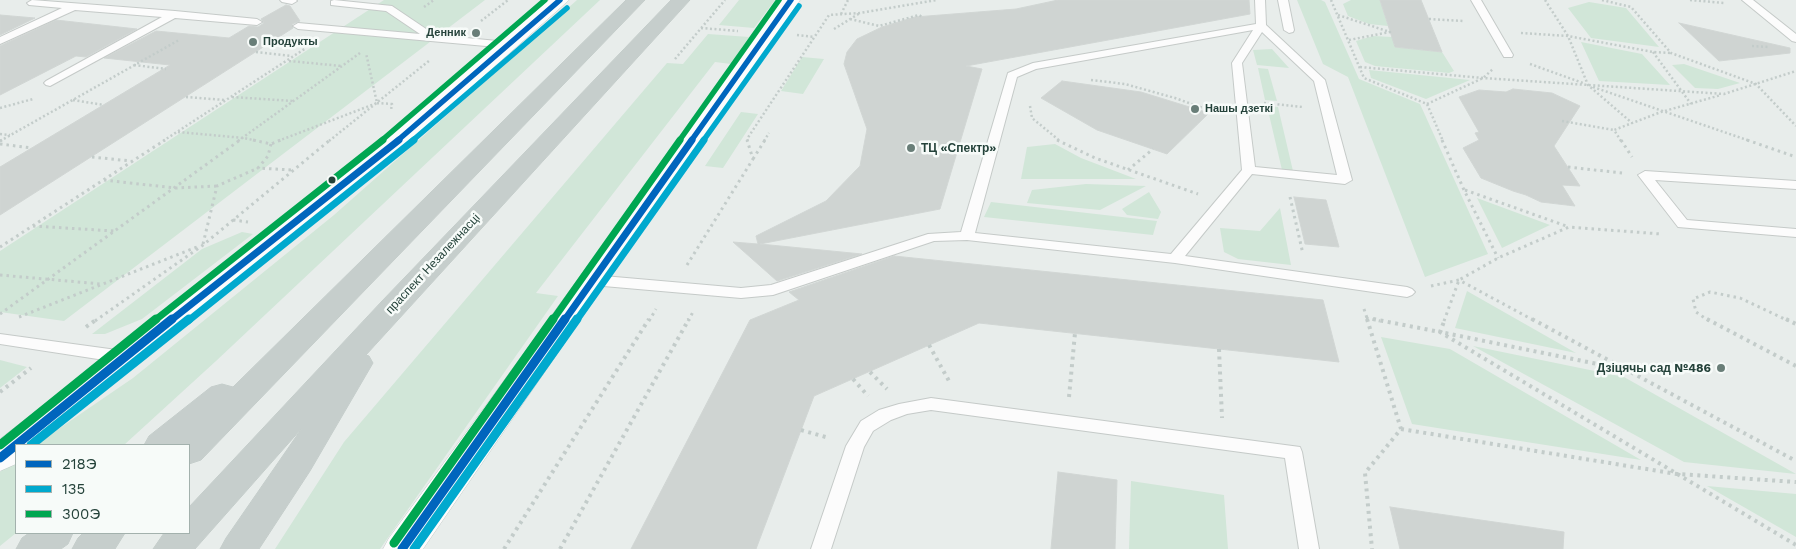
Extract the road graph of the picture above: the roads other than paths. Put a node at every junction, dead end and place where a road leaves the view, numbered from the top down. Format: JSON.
{"nodes":[{"id":1,"x":87,"y":0,"type":"edge"},
{"id":2,"x":285,"y":0,"type":"edge"},
{"id":3,"x":292,"y":0,"type":"edge"},
{"id":4,"x":560,"y":0,"type":"edge"},
{"id":5,"x":636,"y":0,"type":"edge"},
{"id":6,"x":681,"y":0,"type":"edge"},
{"id":7,"x":791,"y":0,"type":"edge"},
{"id":8,"x":1260,"y":0,"type":"edge"},
{"id":9,"x":1283,"y":0,"type":"edge"},
{"id":10,"x":1476,"y":0,"type":"edge"},
{"id":11,"x":1747,"y":0,"type":"edge"},
{"id":12,"x":32,"y":3,"type":"dead end"},
{"id":13,"x":334,"y":4,"type":"dead end"},
{"id":14,"x":74,"y":6,"type":"junction"},
{"id":15,"x":175,"y":14,"type":"junction"},
{"id":16,"x":257,"y":22,"type":"dead end"},
{"id":17,"x":298,"y":26,"type":"dead end"},
{"id":18,"x":1261,"y":26,"type":"junction"},
{"id":19,"x":1289,"y":30,"type":"dead end"},
{"id":20,"x":432,"y":38,"type":"junction"},
{"id":21,"x":1796,"y":39,"type":"edge"},
{"id":22,"x":0,"y":42,"type":"edge"},
{"id":23,"x":508,"y":45,"type":"junction"},
{"id":24,"x":1508,"y":55,"type":"road end"},
{"id":25,"x":50,"y":83,"type":"dead end"},
{"id":26,"x":1250,"y":170,"type":"junction"},
{"id":27,"x":1796,"y":185,"type":"edge"},
{"id":28,"x":1796,"y":233,"type":"edge"},
{"id":29,"x":967,"y":236,"type":"junction"},
{"id":30,"x":1176,"y":259,"type":"junction"},
{"id":31,"x":592,"y":280,"type":"junction"},
{"id":32,"x":1407,"y":292,"type":"road end"},
{"id":33,"x":343,"y":295,"type":"junction"},
{"id":34,"x":392,"y":307,"type":"junction"},
{"id":35,"x":0,"y":339,"type":"edge"},
{"id":36,"x":25,"y":342,"type":"junction"},
{"id":37,"x":0,"y":348,"type":"edge"},
{"id":38,"x":124,"y":357,"type":"junction"},
{"id":39,"x":17,"y":444,"type":"edge"},
{"id":40,"x":162,"y":444,"type":"edge"},
{"id":41,"x":15,"y":446,"type":"edge"},
{"id":42,"x":190,"y":450,"type":"edge"},
{"id":43,"x":0,"y":458,"type":"edge"},
{"id":44,"x":190,"y":530,"type":"edge"},
{"id":45,"x":54,"y":534,"type":"edge"},
{"id":46,"x":107,"y":534,"type":"edge"},
{"id":47,"x":186,"y":534,"type":"edge"},
{"id":48,"x":35,"y":549,"type":"edge"},
{"id":49,"x":91,"y":549,"type":"edge"},
{"id":50,"x":172,"y":549,"type":"edge"},
{"id":51,"x":239,"y":549,"type":"edge"},
{"id":52,"x":402,"y":549,"type":"edge"},
{"id":53,"x":821,"y":549,"type":"edge"},
{"id":54,"x":1309,"y":549,"type":"edge"}],
"edges":[{"from":1,"to":14,"type":"lane"},
{"from":2,"to":3,"type":"lane"},
{"from":4,"to":23,"type":"main road"},
{"from":5,"to":33,"type":"highway"},
{"from":6,"to":34,"type":"highway","name":"праспект Незалежнасці"},
{"from":7,"to":31,"type":"main road"},
{"from":8,"to":18,"type":"lane"},
{"from":9,"to":19,"type":"lane"},
{"from":10,"to":24,"type":"lane"},
{"from":11,"to":21,"type":"lane"},
{"from":12,"to":14,"type":"lane"},
{"from":13,"to":20,"type":"lane"},
{"from":14,"to":15,"type":"lane"},
{"from":14,"to":22,"type":"lane"},
{"from":15,"to":16,"type":"lane"},
{"from":15,"to":25,"type":"lane"},
{"from":17,"to":20,"type":"lane"},
{"from":18,"to":26,"type":"lane"},
{"from":18,"to":26,"type":"lane"},
{"from":18,"to":29,"type":"lane"},
{"from":20,"to":23,"type":"lane"},
{"from":23,"to":38,"type":"main road"},
{"from":26,"to":30,"type":"lane"},
{"from":27,"to":28,"type":"lane"},
{"from":29,"to":30,"type":"lane"},
{"from":29,"to":31,"type":"lane"},
{"from":30,"to":32,"type":"lane"},
{"from":31,"to":52,"type":"main road"},
{"from":33,"to":40,"type":"highway"},
{"from":33,"to":42,"type":"highway"},
{"from":34,"to":44,"type":"highway","name":"праспект Незалежнасці"},
{"from":34,"to":51,"type":"highway"},
{"from":35,"to":36,"type":"lane"},
{"from":36,"to":37,"type":"lane"},
{"from":36,"to":38,"type":"lane"},
{"from":38,"to":39,"type":"main road"},
{"from":41,"to":43,"type":"main road"},
{"from":45,"to":48,"type":"highway"},
{"from":46,"to":49,"type":"highway"},
{"from":47,"to":50,"type":"highway","name":"праспект Незалежнасці"},
{"from":53,"to":54,"type":"lane"}]}
